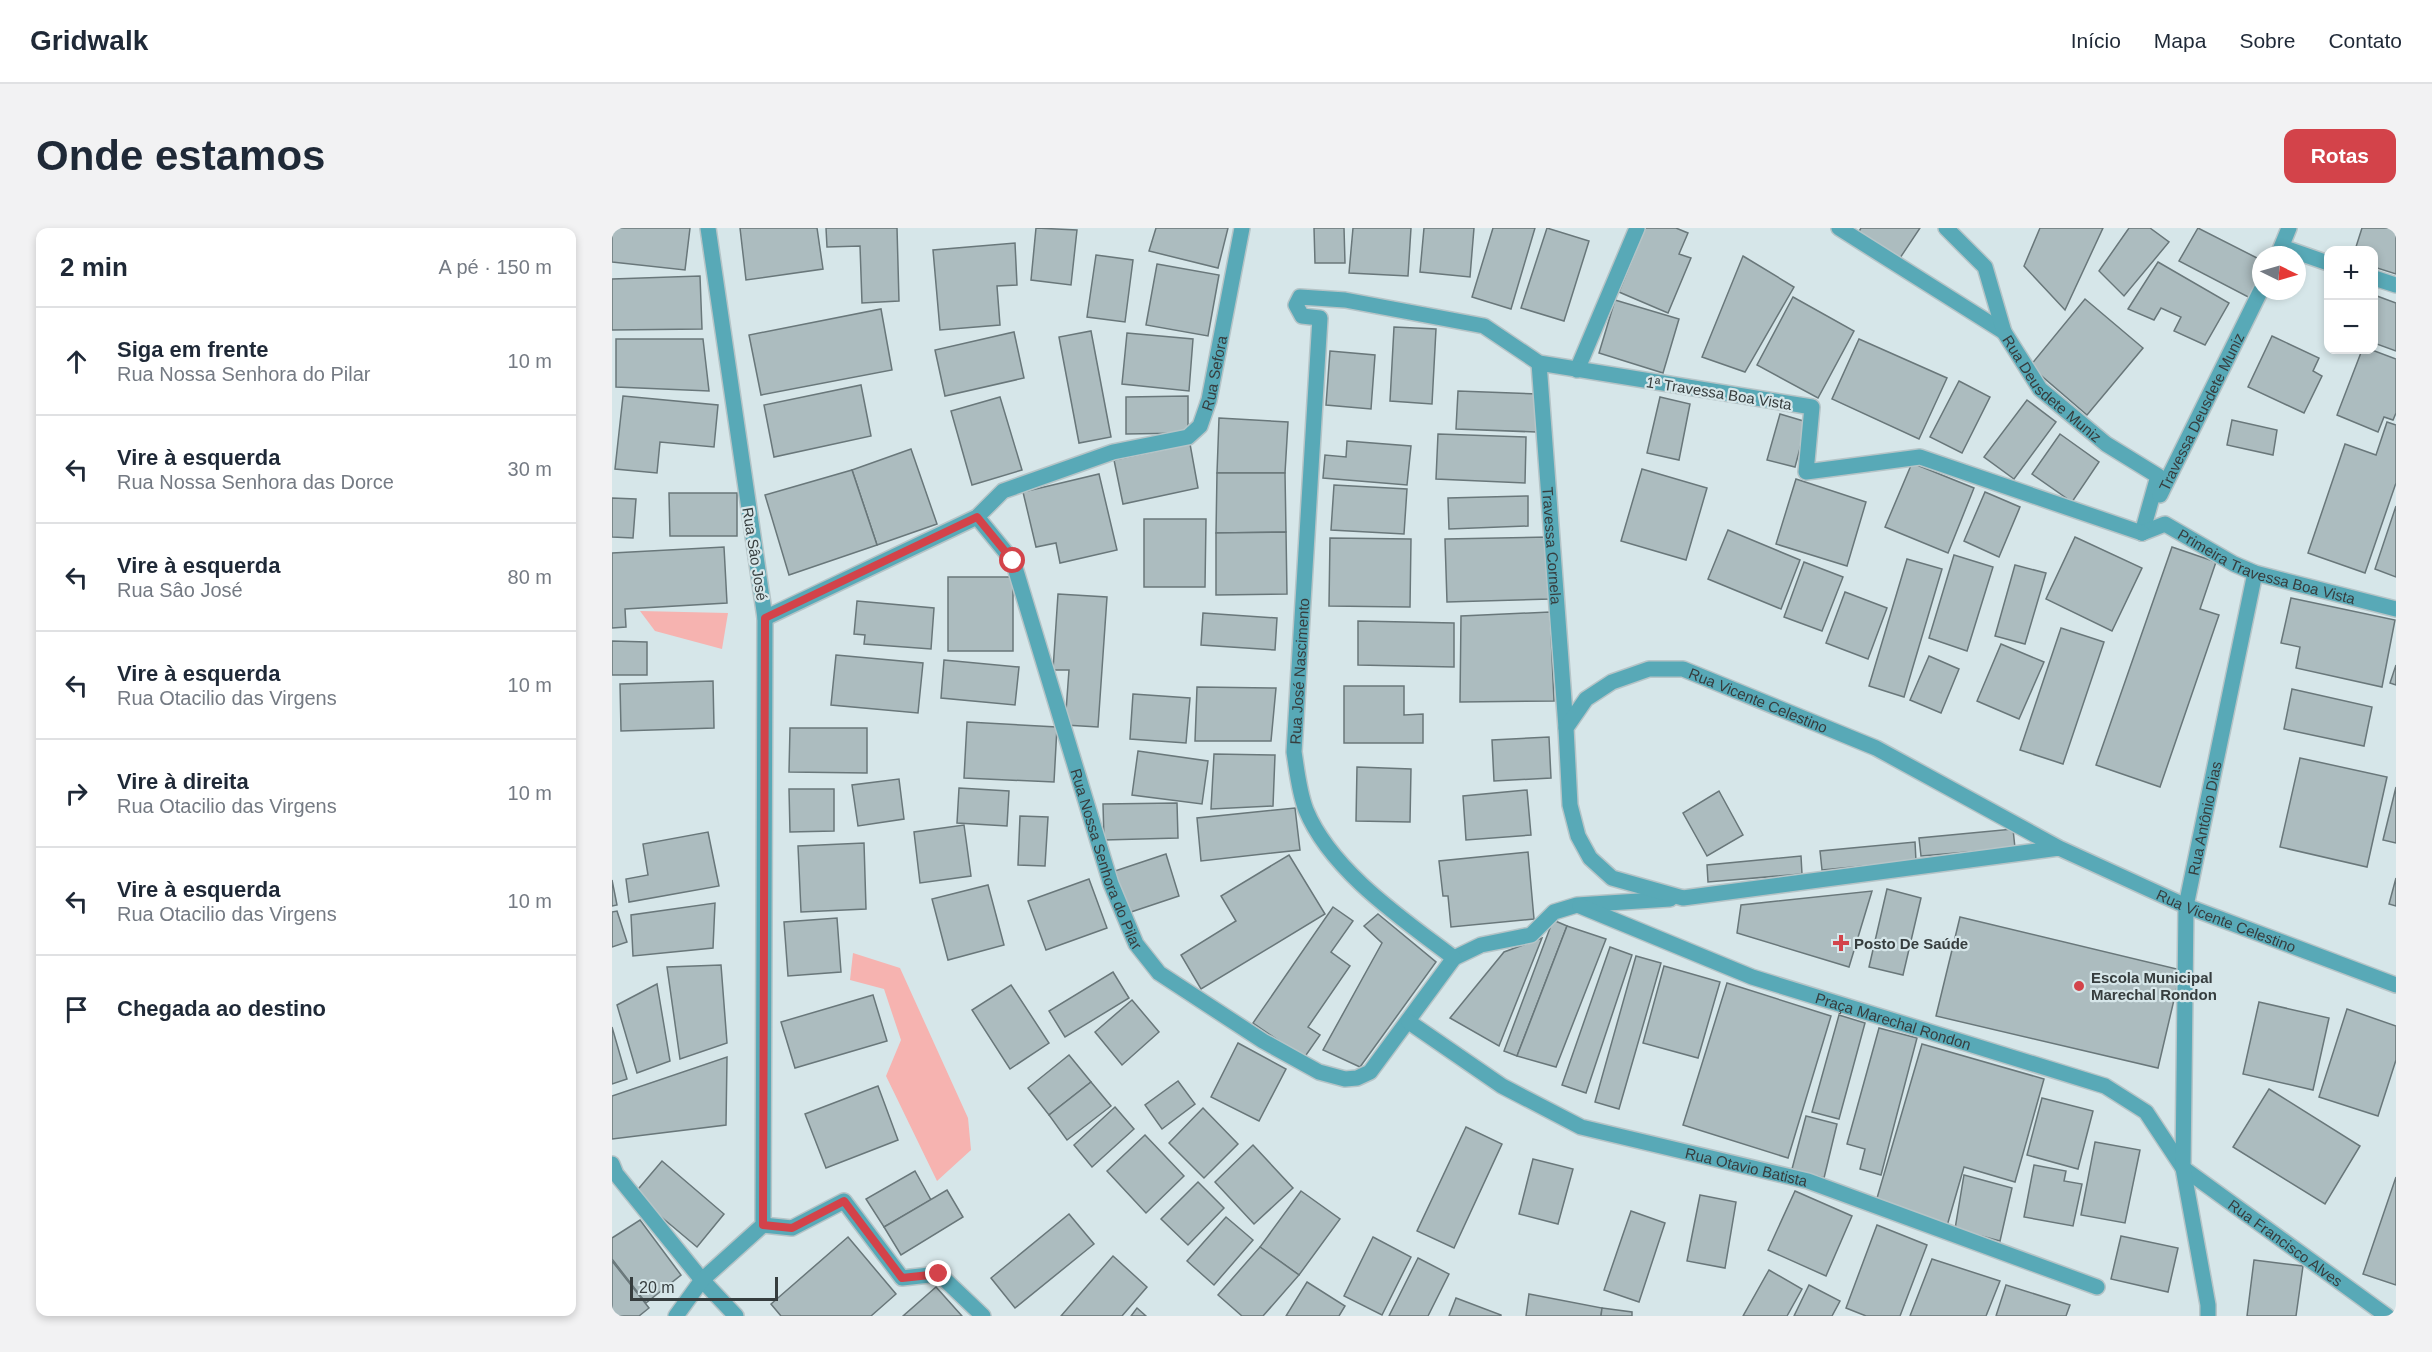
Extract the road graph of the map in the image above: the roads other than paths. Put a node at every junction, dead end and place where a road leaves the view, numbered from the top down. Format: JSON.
{"nodes":[{"id":1,"x":708,"y":228,"type":"edge"},
{"id":2,"x":1242,"y":228,"type":"edge"},
{"id":3,"x":1637,"y":228,"type":"edge"},
{"id":4,"x":1839,"y":228,"type":"edge"},
{"id":5,"x":1946,"y":228,"type":"edge"},
{"id":6,"x":2289,"y":228,"type":"edge"},
{"id":7,"x":2282,"y":246,"type":"edge"},
{"id":8,"x":2306,"y":258,"type":"edge"},
{"id":9,"x":2324,"y":262,"type":"edge"},
{"id":10,"x":2378,"y":280,"type":"edge"},
{"id":11,"x":2396,"y":285,"type":"edge"},
{"id":12,"x":2256,"y":300,"type":"edge"},
{"id":13,"x":1320,"y":318,"type":"joint"},
{"id":14,"x":2004,"y":332,"type":"junction"},
{"id":15,"x":1539,"y":363,"type":"junction"},
{"id":16,"x":1576,"y":370,"type":"junction"},
{"id":17,"x":977,"y":517,"type":"junction"},
{"id":18,"x":2142,"y":533,"type":"junction"},
{"id":19,"x":2255,"y":573,"type":"junction"},
{"id":20,"x":2396,"y":609,"type":"edge"},
{"id":21,"x":765,"y":618,"type":"junction"},
{"id":22,"x":1566,"y":728,"type":"junction"},
{"id":23,"x":2059,"y":848,"type":"junction"},
{"id":24,"x":1683,"y":898,"type":"junction"},
{"id":25,"x":1577,"y":905,"type":"junction"},
{"id":26,"x":2186,"y":906,"type":"junction"},
{"id":27,"x":1454,"y":958,"type":"junction"},
{"id":28,"x":2396,"y":985,"type":"edge"},
{"id":29,"x":1409,"y":1022,"type":"junction"},
{"id":30,"x":612,"y":1164,"type":"edge"},
{"id":31,"x":2183,"y":1168,"type":"junction"},
{"id":32,"x":763,"y":1225,"type":"junction"},
{"id":33,"x":702,"y":1280,"type":"junction"},
{"id":34,"x":2097,"y":1287,"type":"dead end"},
{"id":35,"x":676,"y":1316,"type":"edge"},
{"id":36,"x":736,"y":1316,"type":"edge"},
{"id":37,"x":983,"y":1316,"type":"edge"},
{"id":38,"x":2208,"y":1316,"type":"edge"},
{"id":39,"x":2387,"y":1316,"type":"edge"}],
"edges":[{"from":1,"to":21,"type":"street","name":"Rua Sâo José"},
{"from":2,"to":17,"type":"street","name":"Rua Sefora"},
{"from":3,"to":16,"type":"street"},
{"from":4,"to":14,"type":"street"},
{"from":5,"to":14,"type":"street","name":"Rua Deusdete Muniz"},
{"from":6,"to":7,"type":"street"},
{"from":8,"to":9,"type":"street"},
{"from":10,"to":11,"type":"street"},
{"from":12,"to":18,"type":"street","name":"Travessa Deusdete Muniz"},
{"from":13,"to":15,"type":"street","name":"1ª Travessa Boa Vista"},
{"from":13,"to":27,"type":"street","name":"Rua José Nascimento"},
{"from":14,"to":18,"type":"street","name":"Rua Deusdete Muniz"},
{"from":15,"to":16,"type":"street","name":"1ª Travessa Boa Vista"},
{"from":15,"to":22,"type":"street","name":"Travessa Cornela"},
{"from":16,"to":18,"type":"street","name":"1ª Travessa Boa Vista"},
{"from":17,"to":21,"type":"street","name":"Rua Sefora"},
{"from":17,"to":29,"type":"street","name":"Rua Nossa Senhora do Pilar"},
{"from":18,"to":19,"type":"street","name":"Primeira Travessa Boa Vista"},
{"from":19,"to":20,"type":"street","name":"Primeira Travessa Boa Vista"},
{"from":19,"to":26,"type":"street","name":"Rua Antônio Dias"},
{"from":21,"to":32,"type":"street","name":"Rua Sâo José"},
{"from":22,"to":23,"type":"street","name":"Rua Vicente Celestino"},
{"from":22,"to":24,"type":"street"},
{"from":23,"to":24,"type":"street"},
{"from":23,"to":26,"type":"street","name":"Rua Vicente Celestino"},
{"from":24,"to":25,"type":"street"},
{"from":25,"to":27,"type":"street"},
{"from":25,"to":31,"type":"street","name":"Praça Marechal Rondon"},
{"from":26,"to":28,"type":"street","name":"Rua Vicente Celestino"},
{"from":26,"to":31,"type":"street","name":"Rua Antônio Dias"},
{"from":27,"to":29,"type":"street"},
{"from":29,"to":34,"type":"street","name":"Rua Otavio Batista"},
{"from":30,"to":33,"type":"street"},
{"from":31,"to":38,"type":"street","name":"Rua Antônio Dias"},
{"from":31,"to":39,"type":"street","name":"Rua Francisco Alves"},
{"from":32,"to":33,"type":"street"},
{"from":32,"to":37,"type":"street"},
{"from":33,"to":35,"type":"street"},
{"from":33,"to":36,"type":"street"}]}
